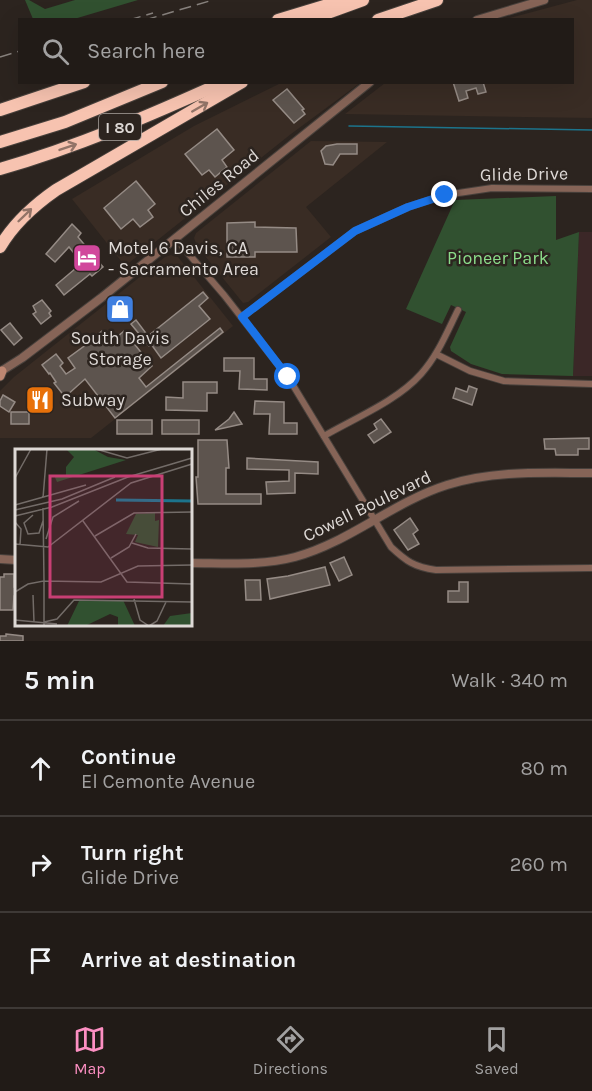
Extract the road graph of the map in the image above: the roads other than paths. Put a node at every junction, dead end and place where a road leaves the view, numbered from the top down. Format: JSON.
{"nodes":[{"id":1,"x":344,"y":0,"type":"edge"},
{"id":2,"x":363,"y":0,"type":"edge"},
{"id":3,"x":437,"y":0,"type":"edge"},
{"id":4,"x":544,"y":0,"type":"edge"},
{"id":5,"x":285,"y":18,"type":"edge"},
{"id":6,"x":314,"y":18,"type":"edge"},
{"id":7,"x":384,"y":18,"type":"edge"},
{"id":8,"x":484,"y":18,"type":"edge"},
{"id":9,"x":78,"y":84,"type":"edge"},
{"id":10,"x":157,"y":84,"type":"edge"},
{"id":11,"x":219,"y":84,"type":"edge"},
{"id":12,"x":239,"y":84,"type":"edge"},
{"id":13,"x":368,"y":84,"type":"edge"},
{"id":14,"x":0,"y":104,"type":"edge"},
{"id":15,"x":17,"y":104,"type":"junction"},
{"id":16,"x":0,"y":110,"type":"edge"},
{"id":17,"x":0,"y":142,"type":"edge"},
{"id":18,"x":4,"y":169,"type":"edge"},
{"id":19,"x":592,"y":189,"type":"edge"},
{"id":20,"x":175,"y":238,"type":"junction"},
{"id":21,"x":0,"y":247,"type":"edge"},
{"id":22,"x":458,"y":310,"type":"dead end"},
{"id":23,"x":242,"y":317,"type":"junction"},
{"id":24,"x":436,"y":354,"type":"junction"},
{"id":25,"x":1,"y":373,"type":"edge"},
{"id":26,"x":592,"y":384,"type":"edge"},
{"id":27,"x":324,"y":436,"type":"junction"},
{"id":28,"x":592,"y":473,"type":"edge"},
{"id":29,"x":374,"y":520,"type":"junction"},
{"id":30,"x":0,"y":559,"type":"edge"},
{"id":31,"x":15,"y":560,"type":"edge"},
{"id":32,"x":192,"y":562,"type":"edge"},
{"id":33,"x":592,"y":568,"type":"edge"}],
"edges":[{"from":1,"to":5,"type":"highway"},
{"from":2,"to":6,"type":"highway"},
{"from":3,"to":7,"type":"highway"},
{"from":4,"to":8,"type":"street"},
{"from":9,"to":15,"type":"highway"},
{"from":10,"to":17,"type":"highway","number":"I 80"},
{"from":18,"to":11,"type":"highway","number":"I 80","one_way":true},
{"from":21,"to":12,"type":"highway","one_way":true},
{"from":13,"to":20,"type":"street","name":"Chiles Road"},
{"from":14,"to":15,"type":"highway"},
{"from":15,"to":16,"type":"highway"},
{"from":19,"to":23,"type":"street","name":"Glide Drive"},
{"from":20,"to":23,"type":"street"},
{"from":20,"to":25,"type":"street","name":"Chiles Road"},
{"from":22,"to":24,"type":"street"},
{"from":23,"to":27,"type":"street"},
{"from":24,"to":26,"type":"street"},
{"from":24,"to":27,"type":"street"},
{"from":27,"to":29,"type":"street"},
{"from":28,"to":29,"type":"street","name":"Cowell Boulevard"},
{"from":29,"to":32,"type":"street","name":"Cowell Boulevard"},
{"from":29,"to":33,"type":"street"},
{"from":30,"to":31,"type":"street"}]}
